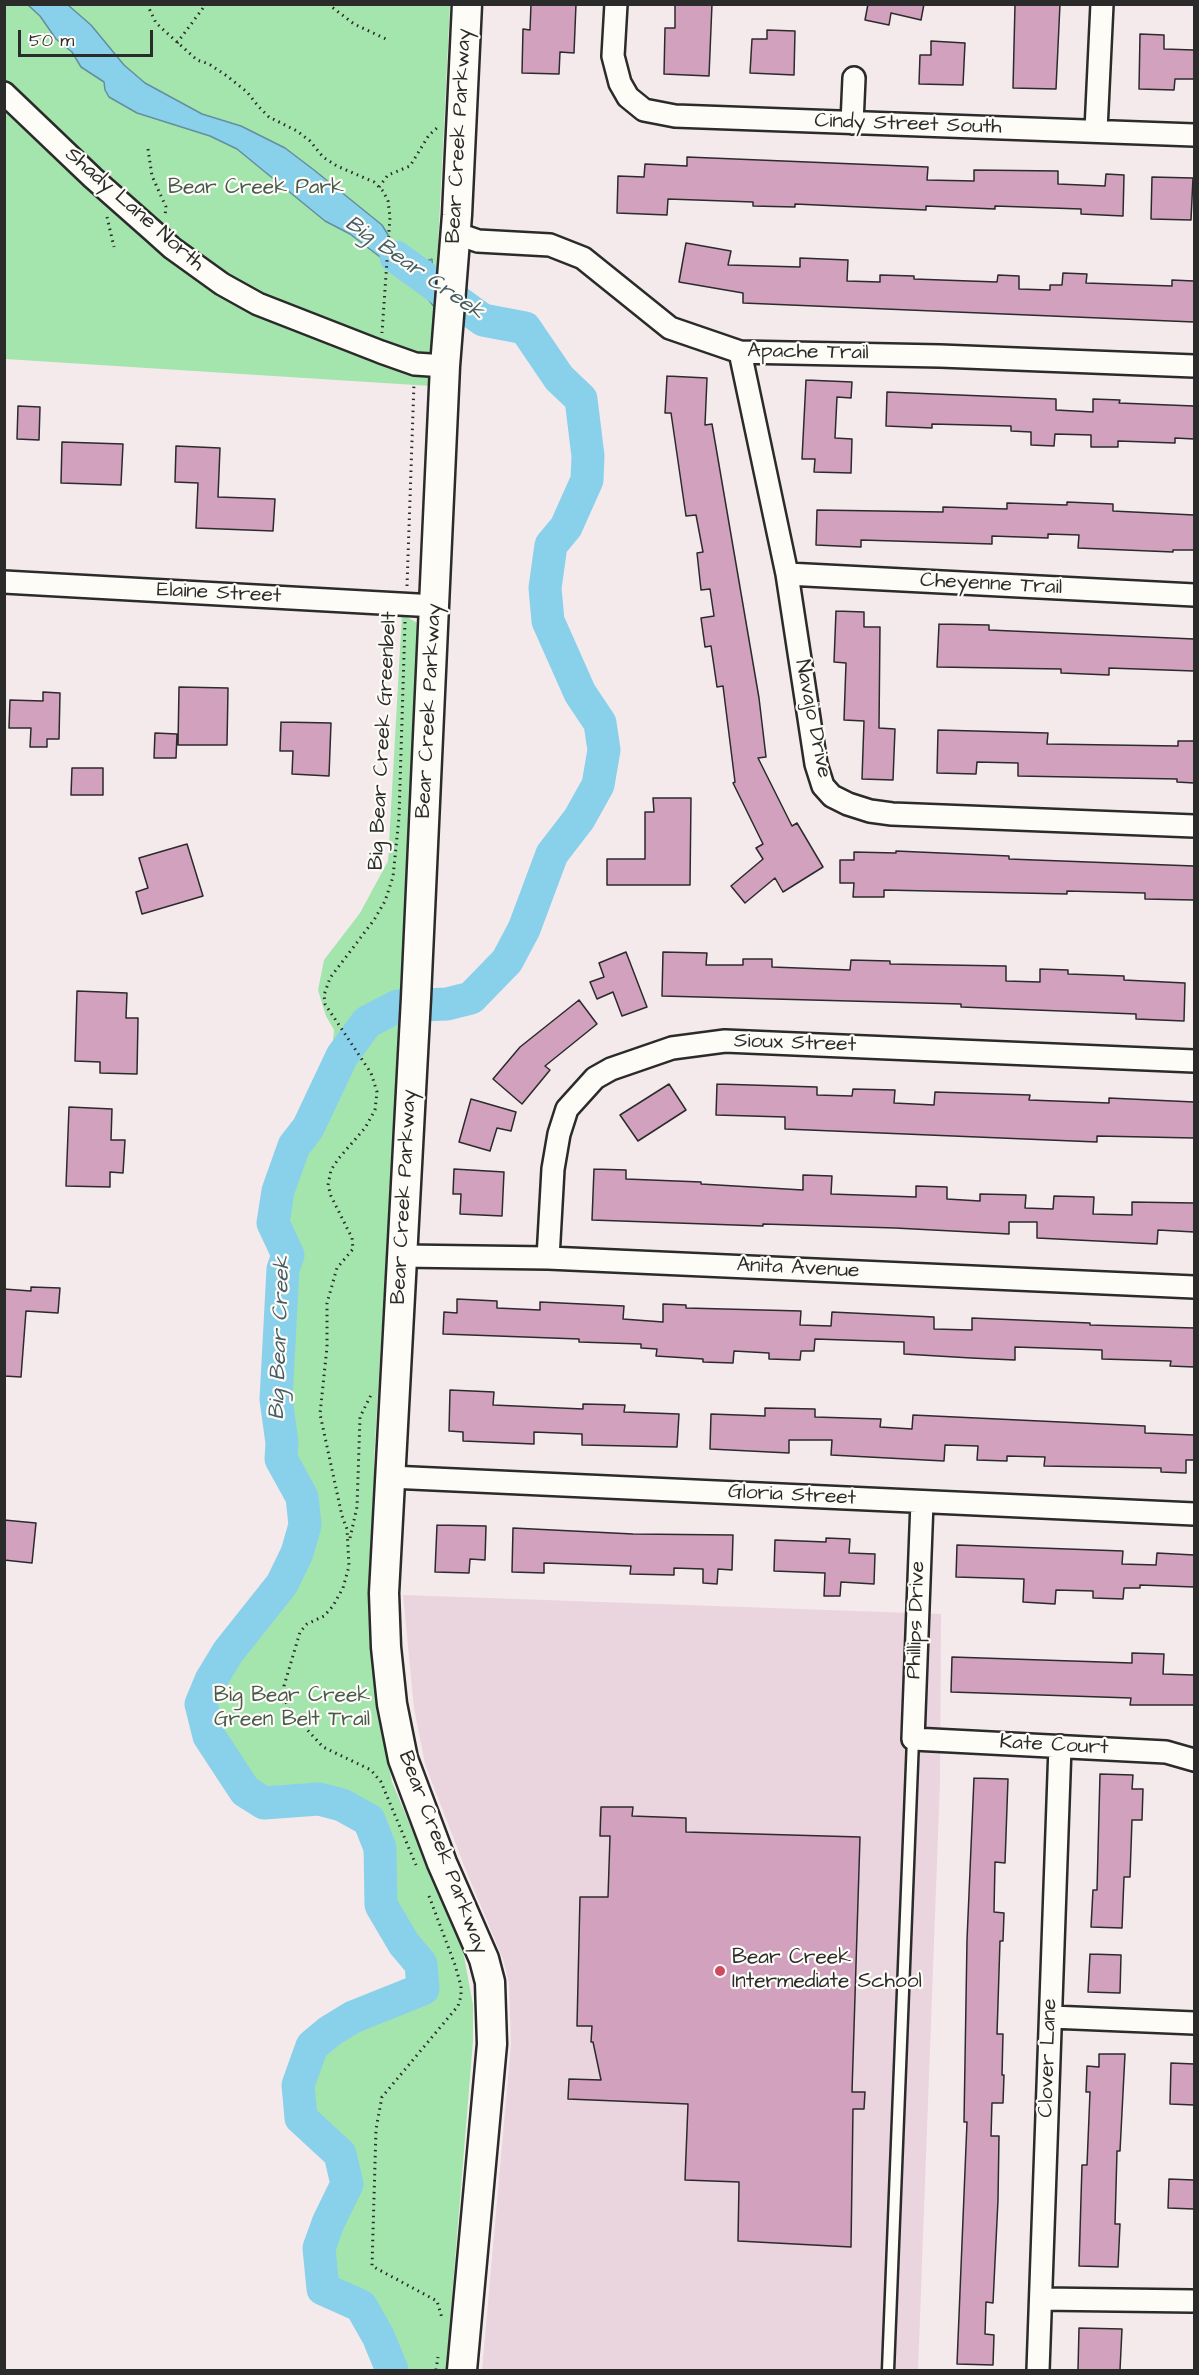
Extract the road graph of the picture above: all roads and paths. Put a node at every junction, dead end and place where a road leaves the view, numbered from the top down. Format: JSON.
{"nodes":[{"id":1,"x":147,"y":4,"type":"edge"},
{"id":2,"x":206,"y":4,"type":"edge"},
{"id":3,"x":328,"y":4,"type":"edge"},
{"id":4,"x":468,"y":4,"type":"edge"},
{"id":5,"x":616,"y":4,"type":"edge"},
{"id":6,"x":1102,"y":4,"type":"edge"},
{"id":7,"x":386,"y":39,"type":"dead end"},
{"id":8,"x":177,"y":43,"type":"junction"},
{"id":9,"x":854,"y":78,"type":"dead end"},
{"id":10,"x":4,"y":93,"type":"edge"},
{"id":11,"x":852,"y":123,"type":"junction"},
{"id":12,"x":445,"y":124,"type":"dead end"},
{"id":13,"x":1096,"y":130,"type":"junction"},
{"id":14,"x":1194,"y":135,"type":"edge"},
{"id":15,"x":148,"y":149,"type":"dead end"},
{"id":16,"x":379,"y":187,"type":"junction"},
{"id":17,"x":114,"y":197,"type":"junction"},
{"id":18,"x":153,"y":231,"type":"junction"},
{"id":19,"x":455,"y":233,"type":"junction"},
{"id":20,"x":114,"y":247,"type":"dead end"},
{"id":21,"x":382,"y":337,"type":"dead end"},
{"id":22,"x":740,"y":352,"type":"junction"},
{"id":23,"x":415,"y":364,"type":"junction"},
{"id":24,"x":445,"y":366,"type":"junction"},
{"id":25,"x":1194,"y":366,"type":"edge"},
{"id":26,"x":788,"y":574,"type":"junction"},
{"id":27,"x":4,"y":582,"type":"edge"},
{"id":28,"x":1194,"y":595,"type":"edge"},
{"id":29,"x":406,"y":605,"type":"junction"},
{"id":30,"x":435,"y":606,"type":"junction"},
{"id":31,"x":1194,"y":826,"type":"edge"},
{"id":32,"x":1194,"y":1061,"type":"edge"},
{"id":33,"x":402,"y":1256,"type":"junction"},
{"id":34,"x":548,"y":1258,"type":"junction"},
{"id":35,"x":1194,"y":1287,"type":"edge"},
{"id":36,"x":377,"y":1388,"type":"dead end"},
{"id":37,"x":390,"y":1477,"type":"junction"},
{"id":38,"x":922,"y":1502,"type":"junction"},
{"id":39,"x":1194,"y":1514,"type":"edge"},
{"id":40,"x":349,"y":1540,"type":"junction"},
{"id":41,"x":913,"y":1739,"type":"junction"},
{"id":42,"x":1060,"y":1746,"type":"junction"},
{"id":43,"x":1194,"y":1760,"type":"edge"},
{"id":44,"x":417,"y":1868,"type":"dead end"},
{"id":45,"x":426,"y":1890,"type":"dead end"},
{"id":46,"x":1051,"y":2017,"type":"junction"},
{"id":47,"x":1194,"y":2023,"type":"edge"},
{"id":48,"x":1041,"y":2299,"type":"junction"},
{"id":49,"x":1192,"y":2301,"type":"dead end"},
{"id":50,"x":442,"y":2320,"type":"dead end"},
{"id":51,"x":439,"y":2349,"type":"dead end"},
{"id":52,"x":436,"y":2370,"type":"edge"},
{"id":53,"x":462,"y":2370,"type":"edge"},
{"id":54,"x":888,"y":2370,"type":"edge"},
{"id":55,"x":1038,"y":2370,"type":"edge"}],
"edges":[{"from":1,"to":8,"type":"path"},
{"from":2,"to":8,"type":"path"},
{"from":3,"to":7,"type":"path"},
{"from":4,"to":19,"type":"main road","name":"Bear Creek Parkway"},
{"from":5,"to":11,"type":"street","name":"Cindy Street South"},
{"from":6,"to":13,"type":"street"},
{"from":8,"to":16,"type":"path"},
{"from":9,"to":11,"type":"street"},
{"from":10,"to":17,"type":"street","name":"Shady Lane North"},
{"from":11,"to":13,"type":"street","name":"Cindy Street South"},
{"from":12,"to":16,"type":"path"},
{"from":13,"to":14,"type":"street","name":"Cindy Street South"},
{"from":15,"to":18,"type":"path"},
{"from":16,"to":21,"type":"path"},
{"from":17,"to":18,"type":"street","name":"Shady Lane North"},
{"from":17,"to":20,"type":"path"},
{"from":18,"to":23,"type":"street","name":"Shady Lane North"},
{"from":19,"to":22,"type":"street","name":"Apache Trail"},
{"from":19,"to":24,"type":"main road","name":"Bear Creek Parkway"},
{"from":22,"to":25,"type":"street","name":"Apache Trail"},
{"from":22,"to":26,"type":"street","name":"Navajo Drive"},
{"from":23,"to":24,"type":"street","name":"Shady Lane North"},
{"from":23,"to":29,"type":"path","name":"Big Bear Creek Greenbelt"},
{"from":24,"to":30,"type":"main road","name":"Bear Creek Parkway"},
{"from":26,"to":28,"type":"street","name":"Cheyenne Trail"},
{"from":26,"to":31,"type":"street","name":"Navajo Drive"},
{"from":27,"to":29,"type":"street","name":"Elaine Street"},
{"from":29,"to":30,"type":"street","name":"Elaine Street"},
{"from":29,"to":40,"type":"path","name":"Big Bear Creek Greenbelt"},
{"from":30,"to":33,"type":"main road","name":"Bear Creek Parkway"},
{"from":32,"to":34,"type":"street","name":"Sioux Street"},
{"from":33,"to":34,"type":"street","name":"Anita Avenue"},
{"from":33,"to":37,"type":"main road","name":"Bear Creek Parkway"},
{"from":34,"to":35,"type":"street","name":"Anita Avenue"},
{"from":36,"to":40,"type":"path"},
{"from":37,"to":38,"type":"street","name":"Gloria Street"},
{"from":37,"to":53,"type":"main road","name":"Bear Creek Parkway"},
{"from":38,"to":39,"type":"street","name":"Gloria Street"},
{"from":38,"to":41,"type":"street","name":"Phillips Drive"},
{"from":40,"to":44,"type":"path","name":"Big Bear Creek Greenbelt"},
{"from":41,"to":42,"type":"street","name":"Kate Court"},
{"from":41,"to":54,"type":"lane"},
{"from":42,"to":43,"type":"street","name":"Kate Court"},
{"from":42,"to":46,"type":"street","name":"Clover Lane"},
{"from":45,"to":50,"type":"path"},
{"from":46,"to":47,"type":"street"},
{"from":46,"to":48,"type":"street","name":"Clover Lane"},
{"from":48,"to":49,"type":"street"},
{"from":48,"to":55,"type":"street","name":"Clover Lane"},
{"from":51,"to":52,"type":"path"}]}
